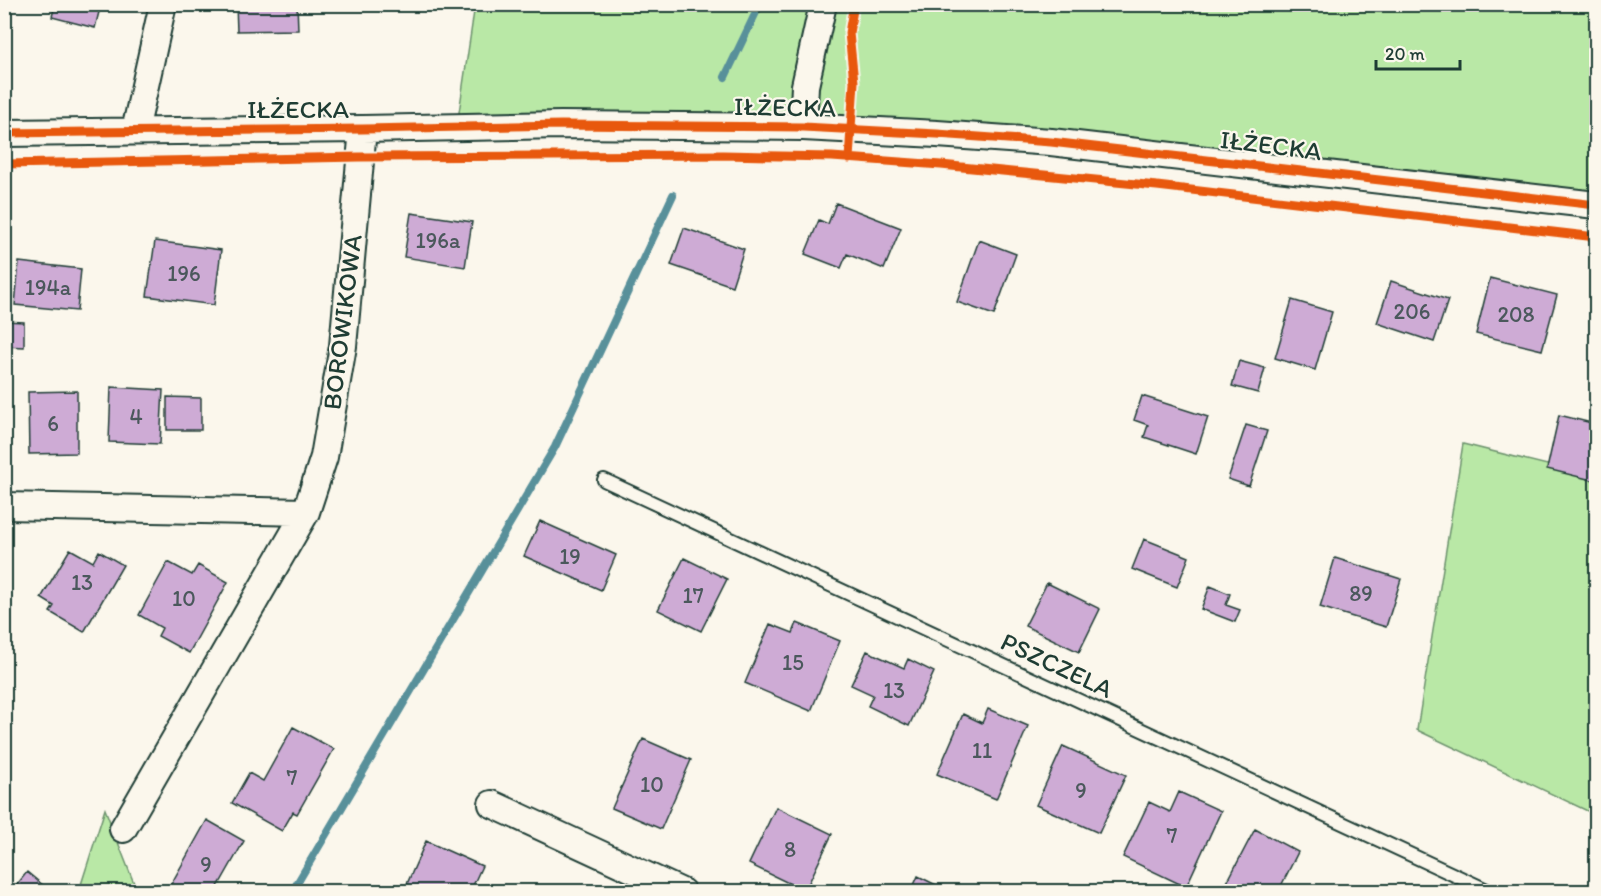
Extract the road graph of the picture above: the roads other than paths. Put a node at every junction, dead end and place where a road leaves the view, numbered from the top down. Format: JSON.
{"nodes":[{"id":1,"x":163,"y":4,"type":"edge"},
{"id":2,"x":823,"y":4,"type":"edge"},
{"id":3,"x":803,"y":127,"type":"junction"},
{"id":4,"x":363,"y":129,"type":"junction"},
{"id":5,"x":135,"y":131,"type":"junction"},
{"id":6,"x":4,"y":133,"type":"edge"},
{"id":7,"x":1596,"y":205,"type":"edge"},
{"id":8,"x":604,"y":480,"type":"dead end"},
{"id":9,"x":4,"y":506,"type":"edge"},
{"id":10,"x":306,"y":512,"type":"junction"},
{"id":11,"x":492,"y":804,"type":"dead end"},
{"id":12,"x":123,"y":829,"type":"dead end"},
{"id":13,"x":682,"y":891,"type":"edge"},
{"id":14,"x":1491,"y":891,"type":"edge"}],
"edges":[{"from":1,"to":5,"type":"street"},
{"from":2,"to":3,"type":"street"},
{"from":3,"to":4,"type":"street","name":"IŁŻECKA"},
{"from":3,"to":7,"type":"street","name":"IŁŻECKA"},
{"from":4,"to":5,"type":"street","name":"IŁŻECKA"},
{"from":4,"to":10,"type":"street","name":"BOROWIKOWA"},
{"from":5,"to":6,"type":"street","name":"IŁŻECKA"},
{"from":8,"to":14,"type":"lane","name":"PSZCZELA"},
{"from":9,"to":10,"type":"street"},
{"from":10,"to":12,"type":"street","name":"BOROWIKOWA"},
{"from":11,"to":13,"type":"street"}]}
